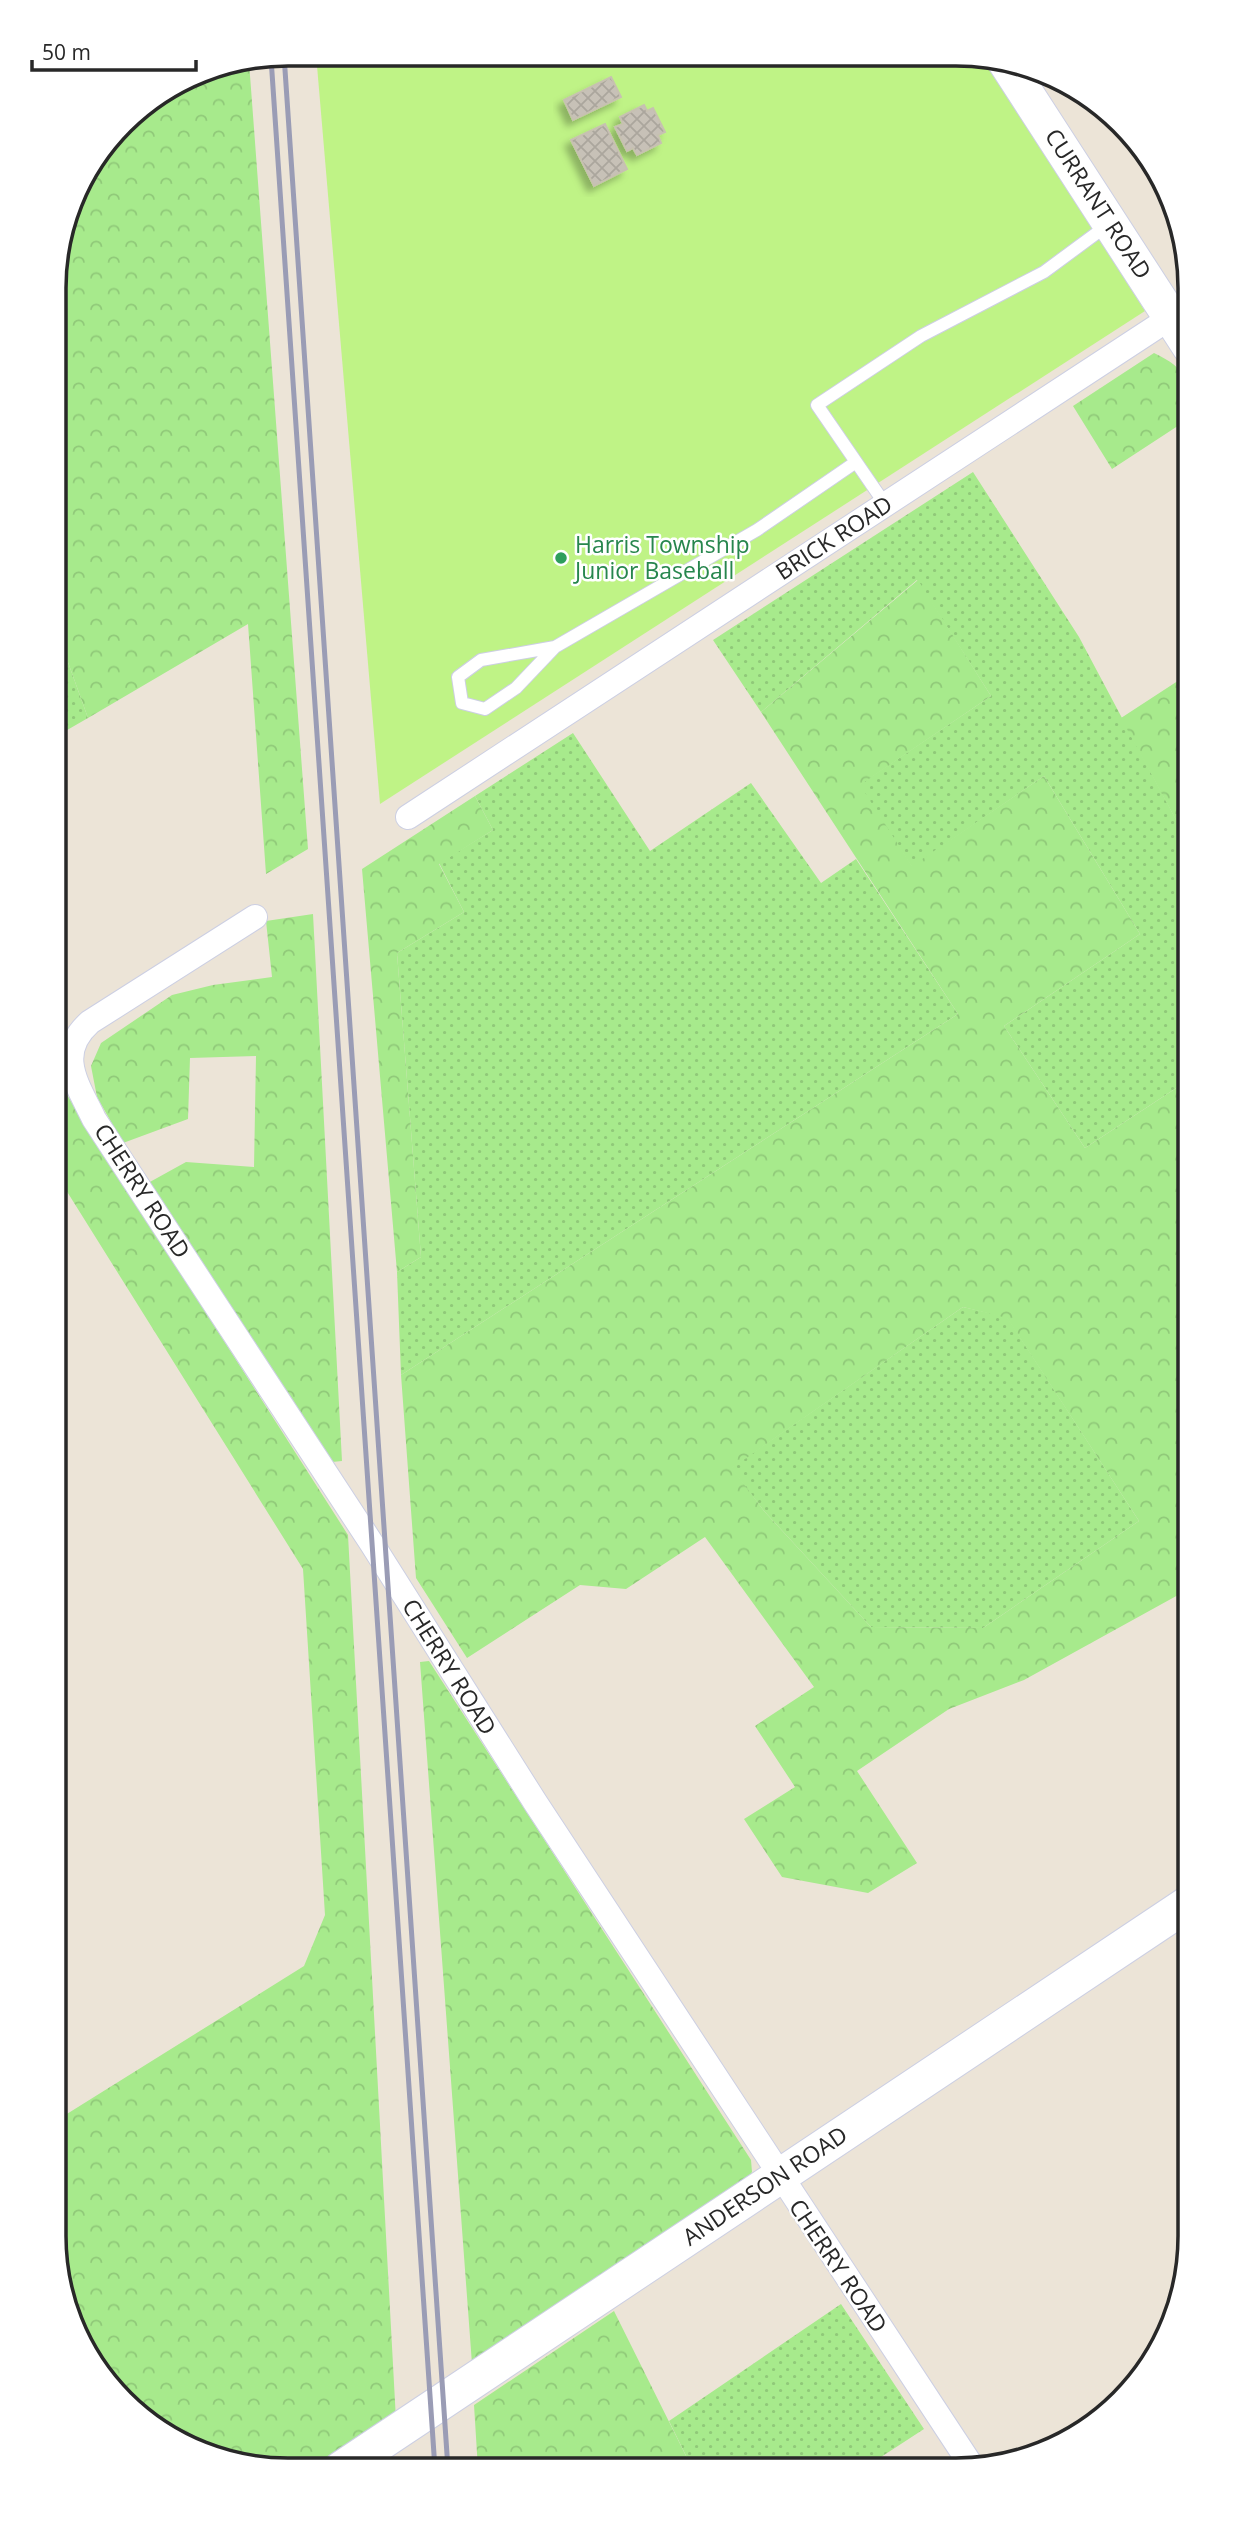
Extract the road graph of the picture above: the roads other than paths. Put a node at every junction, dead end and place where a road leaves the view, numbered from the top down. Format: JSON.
{"nodes":[{"id":1,"x":1014,"y":75,"type":"edge"},
{"id":2,"x":1110,"y":223,"type":"junction"},
{"id":3,"x":1178,"y":308,"type":"edge"},
{"id":4,"x":1178,"y":312,"type":"edge"},
{"id":5,"x":856,"y":462,"type":"junction"},
{"id":6,"x":885,"y":504,"type":"junction"},
{"id":7,"x":555,"y":647,"type":"junction"},
{"id":8,"x":408,"y":817,"type":"dead end"},
{"id":9,"x":255,"y":917,"type":"dead end"},
{"id":10,"x":1177,"y":1911,"type":"edge"},
{"id":11,"x":779,"y":2177,"type":"junction"},
{"id":12,"x":358,"y":2458,"type":"edge"},
{"id":13,"x":965,"y":2458,"type":"edge"}],
"edges":[{"from":1,"to":2,"type":"street","name":"CURRANT ROAD"},
{"from":2,"to":3,"type":"street","name":"CURRANT ROAD"},
{"from":2,"to":5,"type":"lane"},
{"from":4,"to":6,"type":"street","name":"BRICK ROAD"},
{"from":5,"to":6,"type":"lane"},
{"from":5,"to":7,"type":"lane"},
{"from":6,"to":8,"type":"street","name":"BRICK ROAD"},
{"from":7,"to":7,"type":"lane"},
{"from":9,"to":11,"type":"street","name":"CHERRY ROAD"},
{"from":10,"to":11,"type":"street","name":"ANDERSON ROAD"},
{"from":11,"to":12,"type":"street","name":"ANDERSON ROAD"},
{"from":11,"to":13,"type":"street","name":"CHERRY ROAD"}]}
